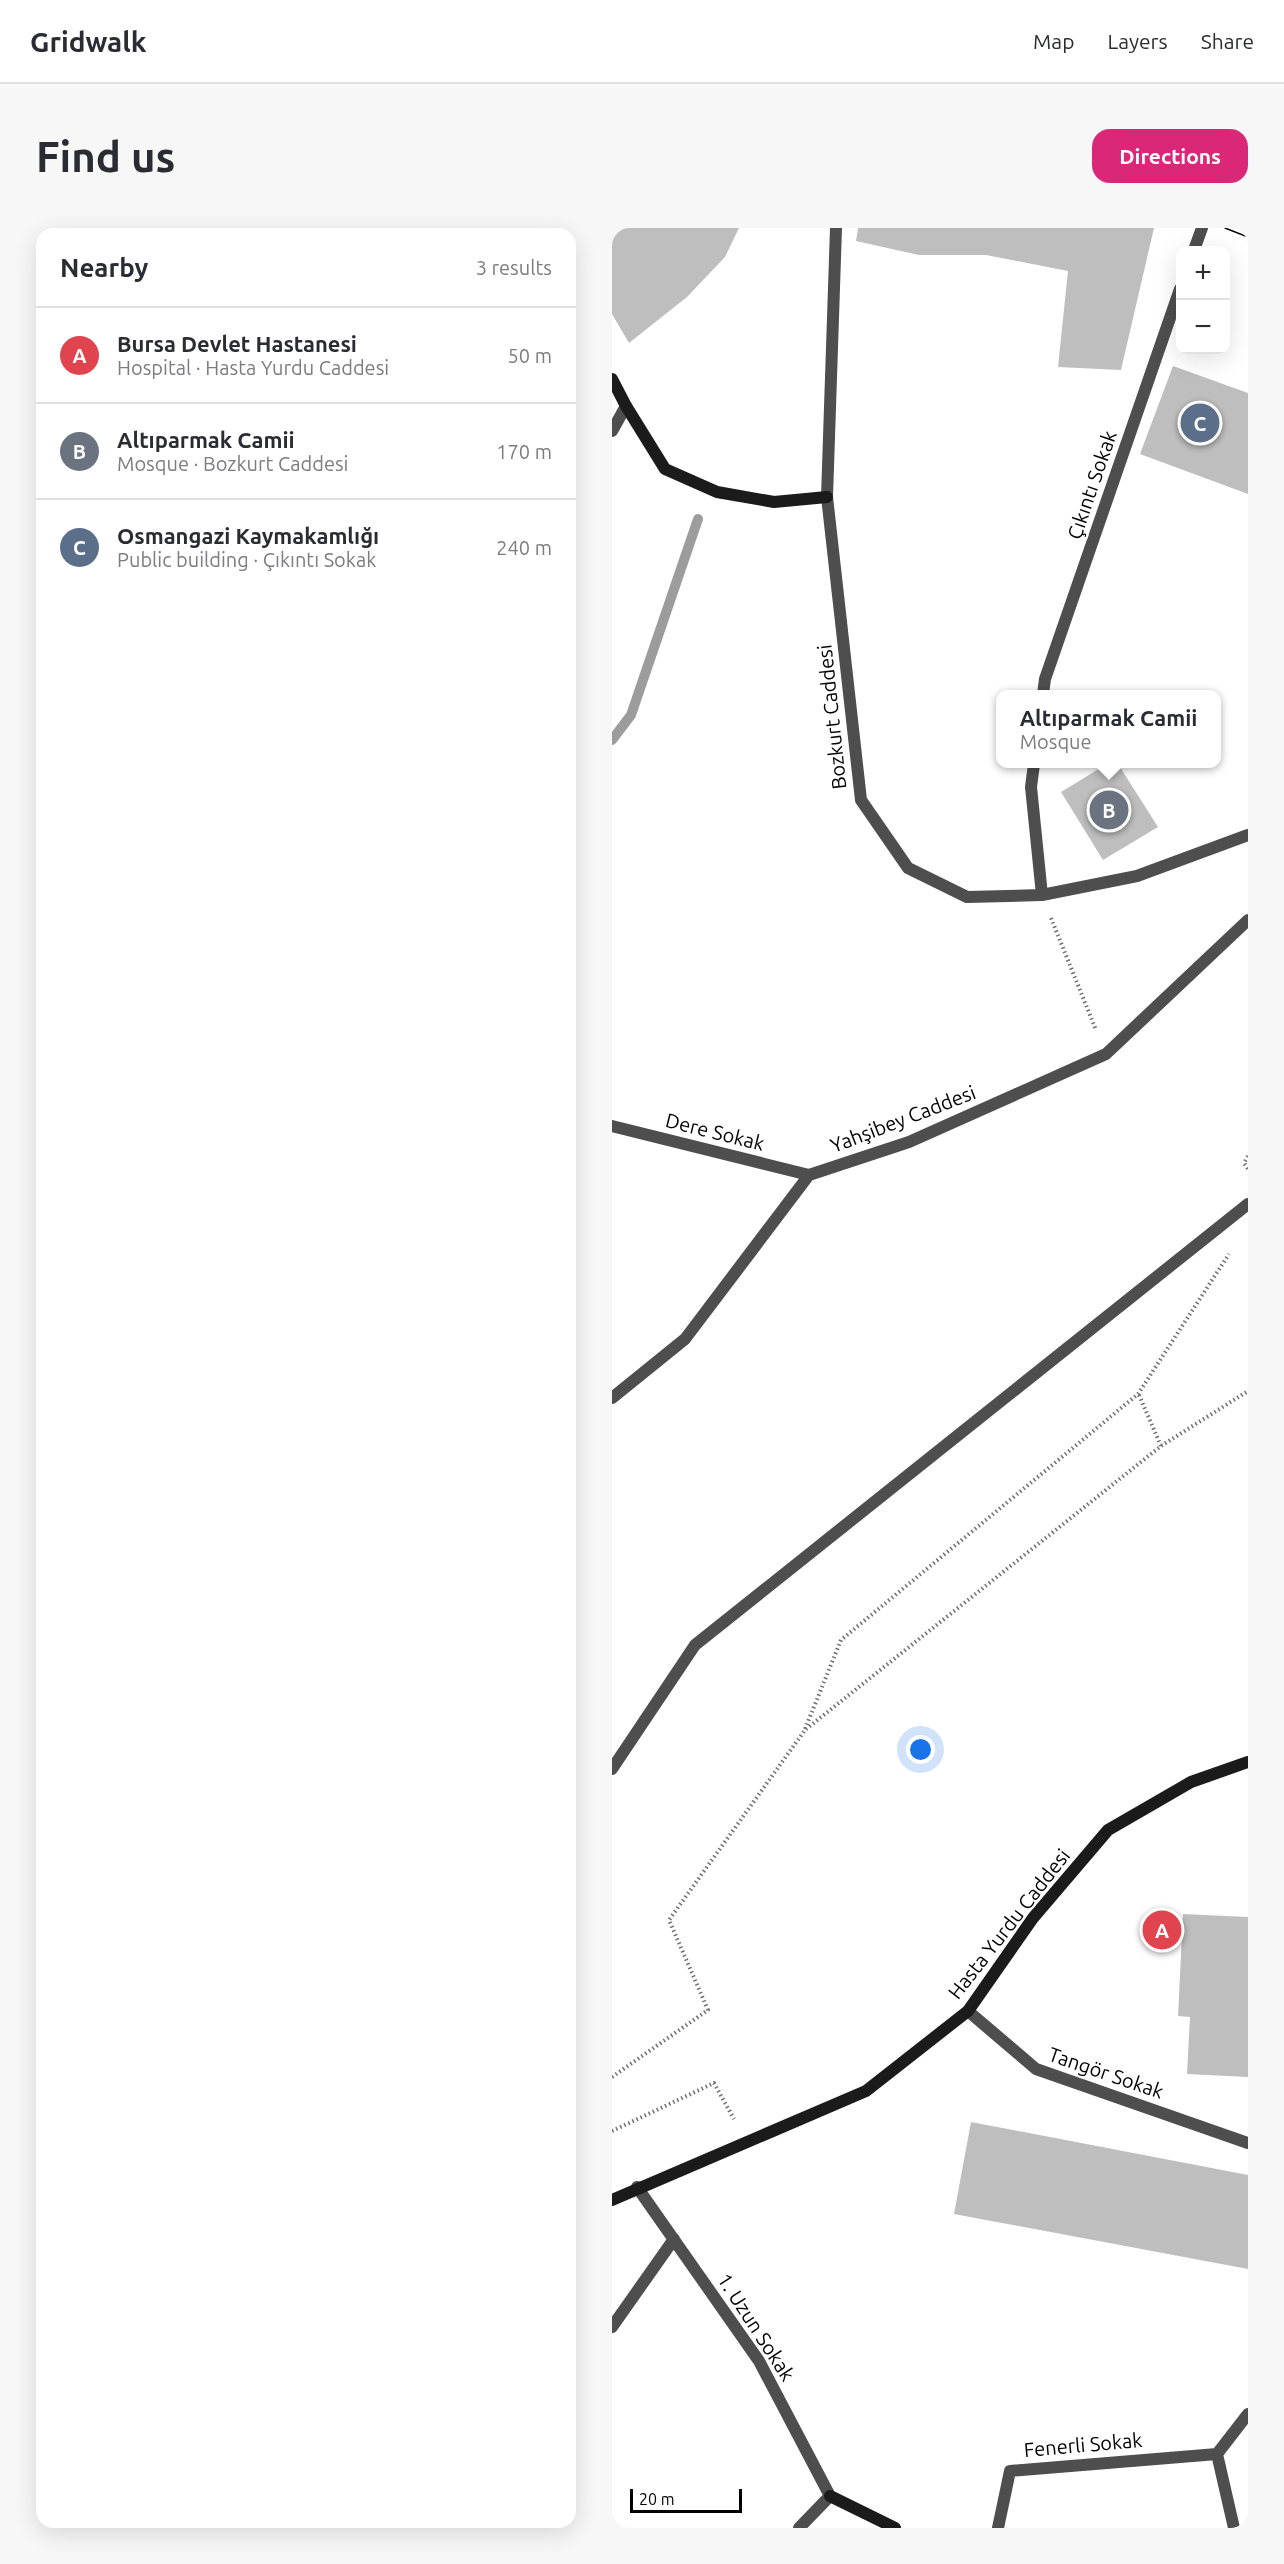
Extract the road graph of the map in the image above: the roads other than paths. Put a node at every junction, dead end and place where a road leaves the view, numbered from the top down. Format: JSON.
{"nodes":[{"id":1,"x":836,"y":228,"type":"edge"},
{"id":2,"x":1202,"y":228,"type":"edge"},
{"id":3,"x":1195,"y":246,"type":"edge"},
{"id":4,"x":1176,"y":300,"type":"edge"},
{"id":5,"x":612,"y":379,"type":"edge"},
{"id":6,"x":626,"y":406,"type":"junction"},
{"id":7,"x":612,"y":431,"type":"edge"},
{"id":8,"x":827,"y":497,"type":"junction"},
{"id":9,"x":1044,"y":690,"type":"edge"},
{"id":10,"x":1033,"y":768,"type":"edge"},
{"id":11,"x":1248,"y":834,"type":"edge"},
{"id":12,"x":1042,"y":895,"type":"junction"},
{"id":13,"x":1248,"y":920,"type":"edge"},
{"id":14,"x":612,"y":1126,"type":"edge"},
{"id":15,"x":809,"y":1175,"type":"junction"},
{"id":16,"x":1248,"y":1204,"type":"edge"},
{"id":17,"x":612,"y":1398,"type":"edge"},
{"id":18,"x":1248,"y":1762,"type":"edge"},
{"id":19,"x":612,"y":1769,"type":"edge"},
{"id":20,"x":968,"y":2011,"type":"junction"},
{"id":21,"x":1248,"y":2143,"type":"edge"},
{"id":22,"x":638,"y":2187,"type":"junction"},
{"id":23,"x":612,"y":2200,"type":"edge"},
{"id":24,"x":674,"y":2239,"type":"junction"},
{"id":25,"x":612,"y":2327,"type":"edge"},
{"id":26,"x":1248,"y":2414,"type":"edge"},
{"id":27,"x":1217,"y":2454,"type":"junction"},
{"id":28,"x":830,"y":2496,"type":"junction"},
{"id":29,"x":799,"y":2528,"type":"edge"},
{"id":30,"x":895,"y":2528,"type":"edge"},
{"id":31,"x":998,"y":2528,"type":"edge"},
{"id":32,"x":1233,"y":2528,"type":"edge"}],
"edges":[{"from":1,"to":8,"type":"street","name":"Bozkurt Caddesi"},
{"from":2,"to":3,"type":"street"},
{"from":4,"to":9,"type":"street","name":"Çıkıntı Sokak"},
{"from":5,"to":6,"type":"main road"},
{"from":6,"to":7,"type":"street"},
{"from":6,"to":8,"type":"main road"},
{"from":8,"to":12,"type":"street","name":"Bozkurt Caddesi"},
{"from":10,"to":12,"type":"street"},
{"from":11,"to":12,"type":"street","name":"Bozkurt Caddesi"},
{"from":13,"to":15,"type":"street","name":"Yahşibey Caddesi"},
{"from":14,"to":15,"type":"street","name":"Dere Sokak"},
{"from":15,"to":17,"type":"street"},
{"from":16,"to":19,"type":"street"},
{"from":18,"to":20,"type":"main road","name":"Hasta Yurdu Caddesi"},
{"from":20,"to":21,"type":"street","name":"Tangör Sokak"},
{"from":20,"to":22,"type":"main road","name":"Hasta Yurdu Caddesi"},
{"from":22,"to":23,"type":"main road","name":"Hasta Yurdu Caddesi"},
{"from":22,"to":24,"type":"street","name":"1. Uzun Sokak"},
{"from":24,"to":25,"type":"street"},
{"from":24,"to":28,"type":"street","name":"1. Uzun Sokak"},
{"from":26,"to":27,"type":"street"},
{"from":27,"to":31,"type":"street","name":"Fenerli Sokak"},
{"from":27,"to":32,"type":"street"},
{"from":28,"to":29,"type":"street"},
{"from":28,"to":30,"type":"main road"}]}
